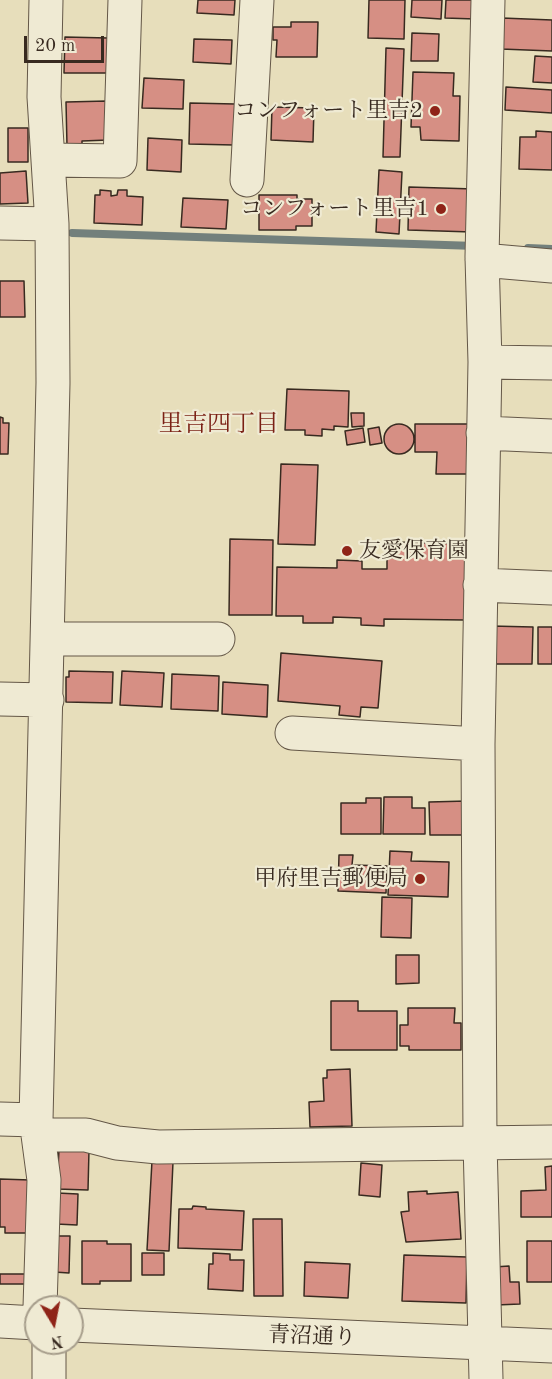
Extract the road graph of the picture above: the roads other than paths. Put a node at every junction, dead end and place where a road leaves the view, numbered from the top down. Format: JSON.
{"nodes":[{"id":1,"x":46,"y":0,"type":"edge"},
{"id":2,"x":125,"y":0,"type":"edge"},
{"id":3,"x":257,"y":0,"type":"edge"},
{"id":4,"x":488,"y":0,"type":"edge"},
{"id":5,"x":49,"y":160,"type":"junction"},
{"id":6,"x":247,"y":180,"type":"dead end"},
{"id":7,"x":0,"y":223,"type":"edge"},
{"id":8,"x":52,"y":224,"type":"junction"},
{"id":9,"x":482,"y":251,"type":"junction"},
{"id":10,"x":552,"y":266,"type":"edge"},
{"id":11,"x":485,"y":362,"type":"junction"},
{"id":12,"x":552,"y":363,"type":"edge"},
{"id":13,"x":483,"y":434,"type":"junction"},
{"id":14,"x":552,"y":436,"type":"edge"},
{"id":15,"x":480,"y":585,"type":"junction"},
{"id":16,"x":552,"y":588,"type":"edge"},
{"id":17,"x":48,"y":639,"type":"junction"},
{"id":18,"x":218,"y":639,"type":"dead end"},
{"id":19,"x":0,"y":699,"type":"edge"},
{"id":20,"x":47,"y":700,"type":"junction"},
{"id":21,"x":292,"y":733,"type":"dead end"},
{"id":22,"x":478,"y":744,"type":"junction"},
{"id":23,"x":0,"y":1119,"type":"edge"},
{"id":24,"x":37,"y":1127,"type":"junction"},
{"id":25,"x":552,"y":1142,"type":"edge"},
{"id":26,"x":480,"y":1143,"type":"junction"},
{"id":27,"x":40,"y":1295,"type":"edge"},
{"id":28,"x":0,"y":1321,"type":"edge"},
{"id":29,"x":24,"y":1322,"type":"edge"},
{"id":30,"x":84,"y":1326,"type":"edge"},
{"id":31,"x":486,"y":1344,"type":"junction"},
{"id":32,"x":552,"y":1346,"type":"edge"},
{"id":33,"x":49,"y":1355,"type":"edge"},
{"id":34,"x":49,"y":1379,"type":"edge"},
{"id":35,"x":486,"y":1379,"type":"edge"}],
"edges":[{"from":1,"to":5,"type":"street"},
{"from":2,"to":5,"type":"street"},
{"from":3,"to":6,"type":"street"},
{"from":4,"to":9,"type":"street"},
{"from":5,"to":8,"type":"street"},
{"from":7,"to":8,"type":"street"},
{"from":8,"to":17,"type":"street"},
{"from":9,"to":10,"type":"street"},
{"from":9,"to":11,"type":"street"},
{"from":11,"to":12,"type":"street"},
{"from":11,"to":13,"type":"street"},
{"from":13,"to":14,"type":"street"},
{"from":13,"to":15,"type":"street"},
{"from":15,"to":16,"type":"street"},
{"from":15,"to":22,"type":"street"},
{"from":17,"to":18,"type":"street"},
{"from":17,"to":20,"type":"street"},
{"from":19,"to":20,"type":"street"},
{"from":20,"to":24,"type":"street"},
{"from":21,"to":22,"type":"street"},
{"from":22,"to":26,"type":"street"},
{"from":23,"to":24,"type":"street"},
{"from":24,"to":26,"type":"street"},
{"from":24,"to":27,"type":"street"},
{"from":25,"to":26,"type":"street"},
{"from":26,"to":31,"type":"street"},
{"from":28,"to":29,"type":"street"},
{"from":30,"to":31,"type":"street","name":"青沼通り"},
{"from":31,"to":32,"type":"street","name":"青沼通り"},
{"from":31,"to":35,"type":"street"},
{"from":33,"to":34,"type":"street"}]}
